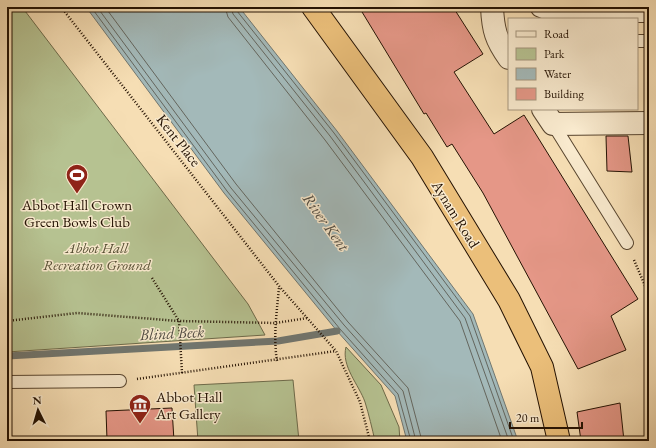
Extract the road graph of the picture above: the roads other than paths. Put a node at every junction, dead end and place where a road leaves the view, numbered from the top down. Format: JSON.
{"nodes":[{"id":1,"x":313,"y":7,"type":"edge"},
{"id":2,"x":492,"y":7,"type":"edge"},
{"id":3,"x":536,"y":7,"type":"edge"},
{"id":4,"x":649,"y":16,"type":"edge"},
{"id":5,"x":638,"y":41,"type":"edge"},
{"id":6,"x":649,"y":41,"type":"edge"},
{"id":7,"x":505,"y":47,"type":"edge"},
{"id":8,"x":548,"y":117,"type":"edge"},
{"id":9,"x":649,"y":123,"type":"edge"},
{"id":10,"x":627,"y":243,"type":"road end"},
{"id":11,"x":120,"y":381,"type":"road end"},
{"id":12,"x":7,"y":382,"type":"edge"},
{"id":13,"x":559,"y":441,"type":"edge"}],
"edges":[{"from":1,"to":13,"type":"highway","name":"Aynam Road"},
{"from":2,"to":7,"type":"street"},
{"from":3,"to":4,"type":"lane"},
{"from":5,"to":6,"type":"lane"},
{"from":8,"to":9,"type":"street"},
{"from":8,"to":10,"type":"lane"},
{"from":11,"to":12,"type":"lane"}]}
